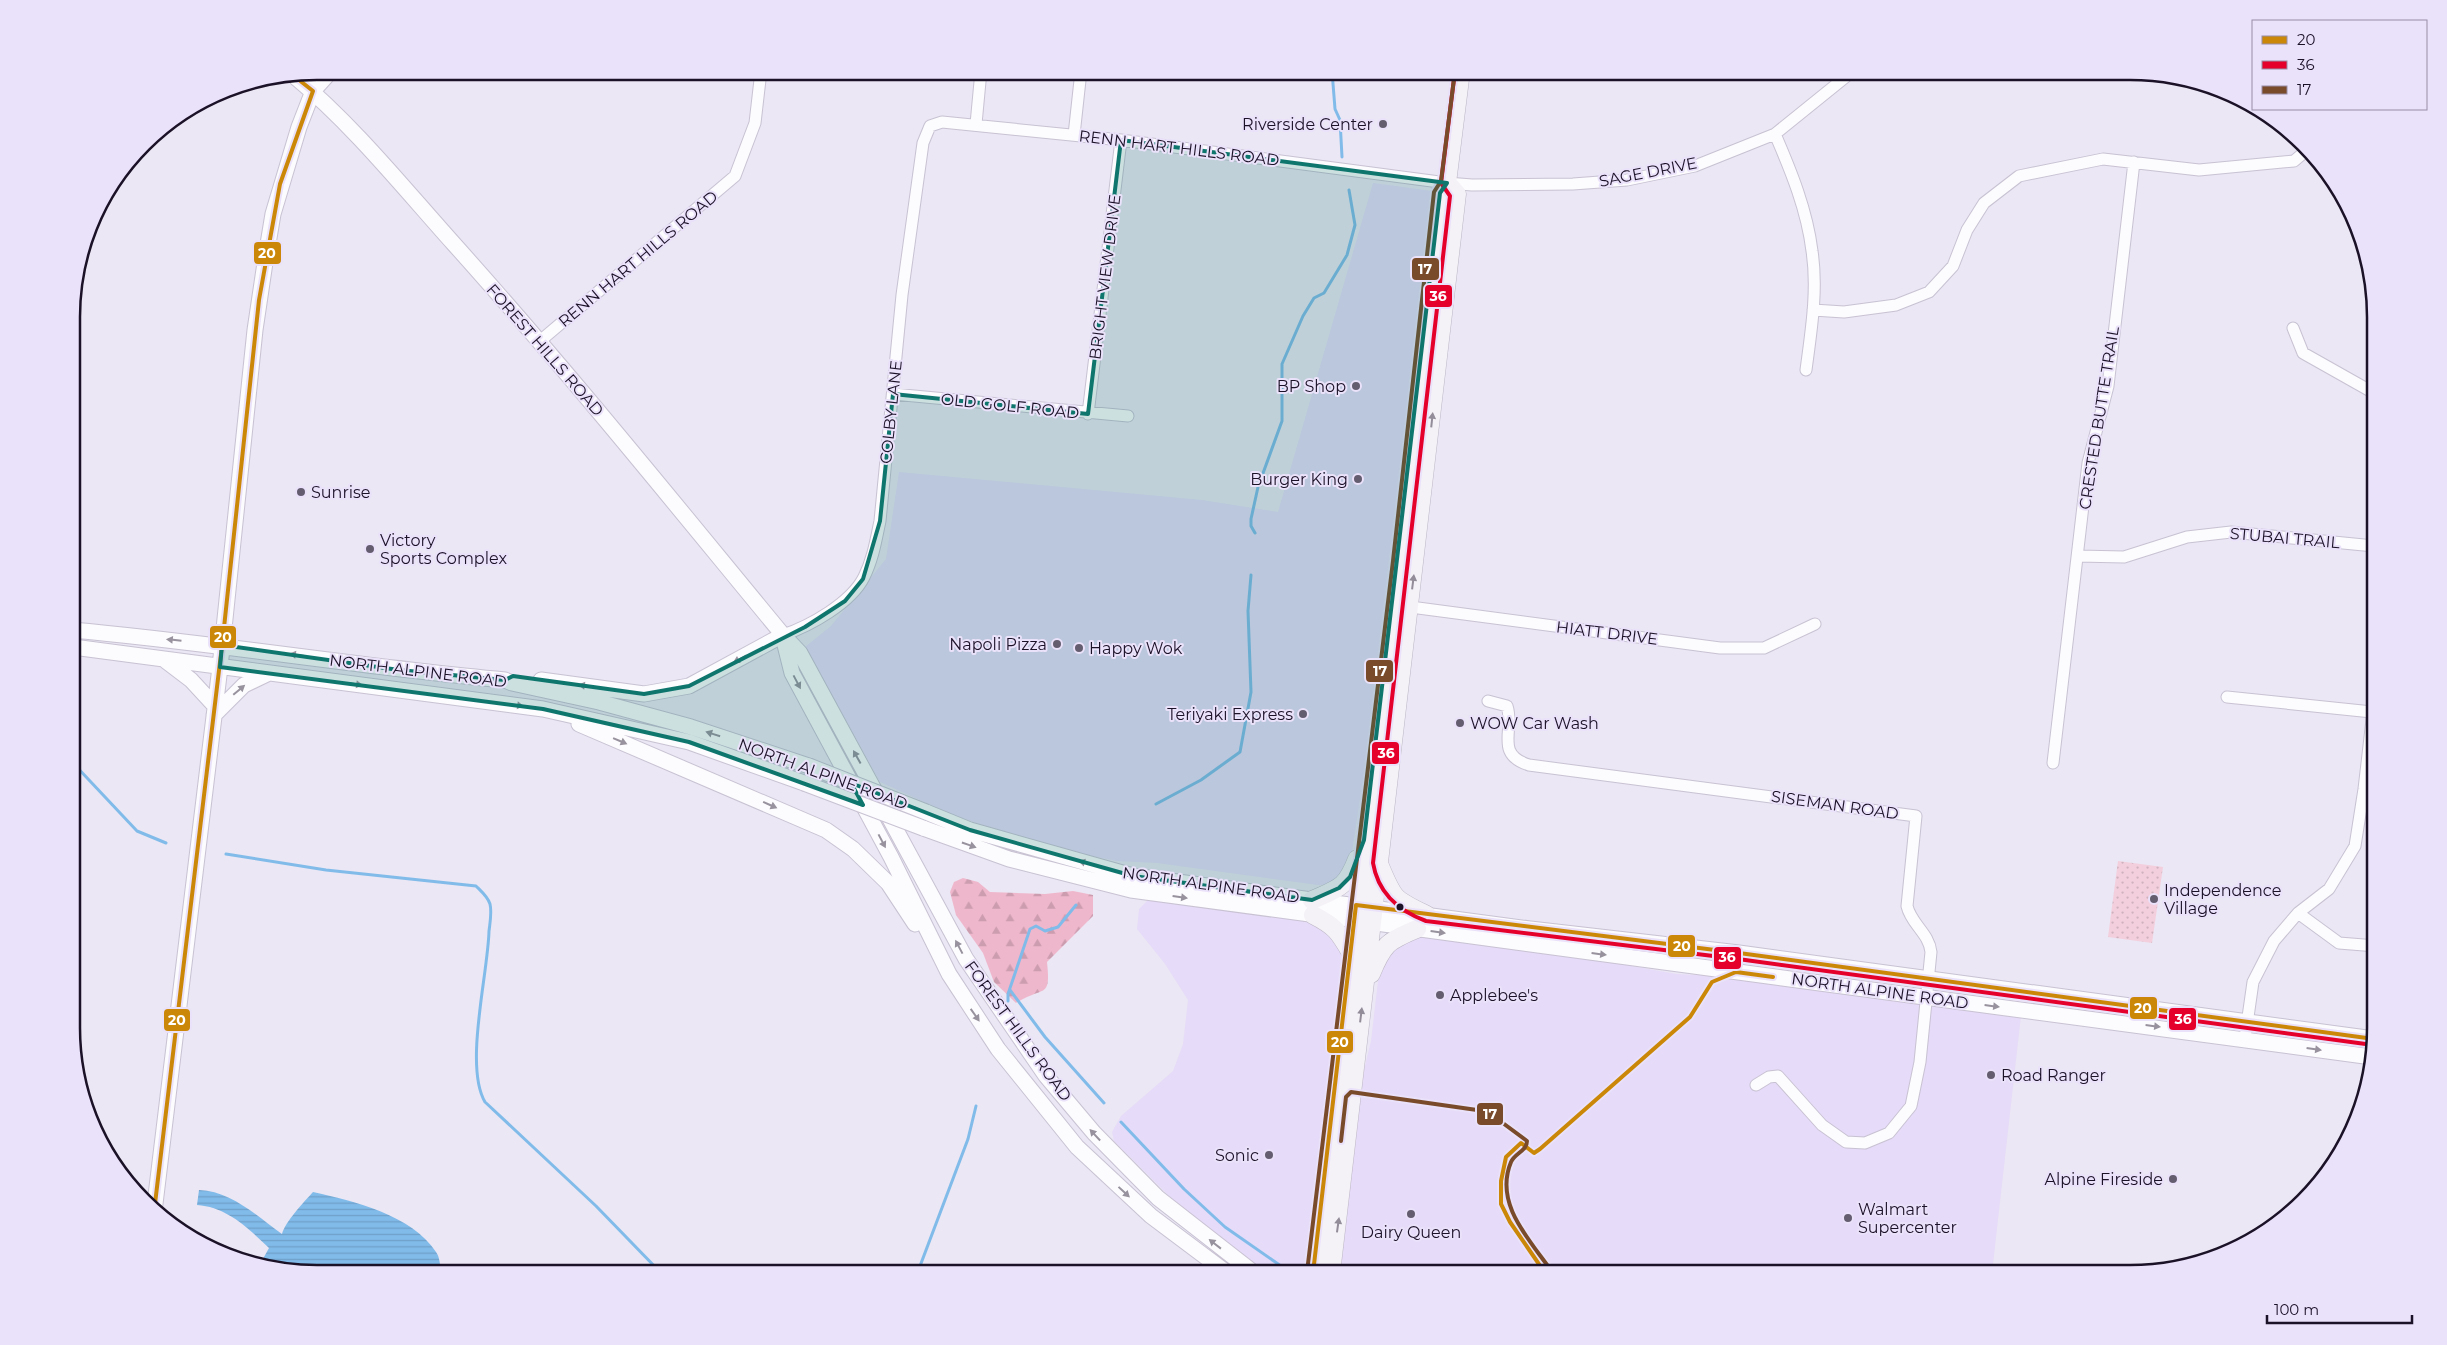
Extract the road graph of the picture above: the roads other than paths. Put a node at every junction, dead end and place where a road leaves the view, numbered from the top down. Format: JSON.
{"nodes":[{"id":1,"x":323,"y":80,"type":"edge"},
{"id":2,"x":760,"y":80,"type":"edge"},
{"id":3,"x":980,"y":80,"type":"edge"},
{"id":4,"x":1080,"y":80,"type":"edge"},
{"id":5,"x":1460,"y":80,"type":"edge"},
{"id":6,"x":1842,"y":80,"type":"edge"},
{"id":7,"x":300,"y":81,"type":"edge"},
{"id":8,"x":313,"y":91,"type":"junction"},
{"id":9,"x":976,"y":124,"type":"junction"},
{"id":10,"x":1775,"y":134,"type":"junction"},
{"id":11,"x":1074,"y":135,"type":"junction"},
{"id":12,"x":1121,"y":140,"type":"junction"},
{"id":13,"x":923,"y":143,"type":"joint"},
{"id":14,"x":2302,"y":154,"type":"edge"},
{"id":15,"x":2134,"y":162,"type":"junction"},
{"id":16,"x":1447,"y":183,"type":"junction"},
{"id":17,"x":1813,"y":310,"type":"junction"},
{"id":18,"x":2293,"y":328,"type":"dead end"},
{"id":19,"x":540,"y":341,"type":"junction"},
{"id":20,"x":1806,"y":370,"type":"dead end"},
{"id":21,"x":2367,"y":389,"type":"edge"},
{"id":22,"x":893,"y":394,"type":"junction"},
{"id":23,"x":1088,"y":414,"type":"junction"},
{"id":24,"x":1128,"y":416,"type":"dead end"},
{"id":25,"x":2367,"y":545,"type":"edge"},
{"id":26,"x":2078,"y":556,"type":"junction"},
{"id":27,"x":1402,"y":606,"type":"junction"},
{"id":28,"x":1815,"y":624,"type":"dead end"},
{"id":29,"x":80,"y":631,"type":"edge"},
{"id":30,"x":783,"y":636,"type":"junction"},
{"id":31,"x":222,"y":645,"type":"junction"},
{"id":32,"x":80,"y":649,"type":"edge"},
{"id":33,"x":165,"y":660,"type":"junction"},
{"id":34,"x":220,"y":667,"type":"junction"},
{"id":35,"x":269,"y":673,"type":"junction"},
{"id":36,"x":505,"y":680,"type":"junction"},
{"id":37,"x":2227,"y":697,"type":"dead end"},
{"id":38,"x":1488,"y":701,"type":"dead end"},
{"id":39,"x":543,"y":708,"type":"junction"},
{"id":40,"x":215,"y":710,"type":"junction"},
{"id":41,"x":2367,"y":711,"type":"edge"},
{"id":42,"x":2053,"y":763,"type":"dead end"},
{"id":43,"x":2367,"y":801,"type":"edge"},
{"id":44,"x":1364,"y":840,"type":"junction"},
{"id":45,"x":1379,"y":864,"type":"junction"},
{"id":46,"x":1313,"y":907,"type":"junction"},
{"id":47,"x":1355,"y":913,"type":"junction"},
{"id":48,"x":2298,"y":913,"type":"junction"},
{"id":49,"x":1373,"y":915,"type":"junction"},
{"id":50,"x":1422,"y":922,"type":"junction"},
{"id":51,"x":1518,"y":935,"type":"junction"},
{"id":52,"x":2367,"y":945,"type":"edge"},
{"id":53,"x":1351,"y":953,"type":"junction"},
{"id":54,"x":949,"y":974,"type":"junction"},
{"id":55,"x":1928,"y":979,"type":"junction"},
{"id":56,"x":1364,"y":988,"type":"junction"},
{"id":57,"x":1926,"y":998,"type":"junction"},
{"id":58,"x":2247,"y":1022,"type":"junction"},
{"id":59,"x":2245,"y":1038,"type":"junction"},
{"id":60,"x":2366,"y":1038,"type":"edge"},
{"id":61,"x":2365,"y":1056,"type":"edge"},
{"id":62,"x":1756,"y":1085,"type":"dead end"},
{"id":63,"x":155,"y":1201,"type":"edge"},
{"id":64,"x":1215,"y":1265,"type":"edge"},
{"id":65,"x":1243,"y":1265,"type":"edge"},
{"id":66,"x":1313,"y":1265,"type":"edge"},
{"id":67,"x":1333,"y":1265,"type":"edge"}],
"edges":[{"from":1,"to":8,"type":"main road"},
{"from":2,"to":19,"type":"street","name":"RENN HART HILLS ROAD"},
{"from":3,"to":9,"type":"street"},
{"from":4,"to":11,"type":"street"},
{"from":5,"to":16,"type":"main road"},
{"from":6,"to":10,"type":"street","name":"SAGE DRIVE"},
{"from":7,"to":8,"type":"main road","name":"FOREST HILLS ROAD"},
{"from":8,"to":19,"type":"main road","name":"FOREST HILLS ROAD"},
{"from":8,"to":31,"type":"main road"},
{"from":9,"to":11,"type":"street","name":"RENN HART HILLS ROAD"},
{"from":9,"to":13,"type":"street","name":"RENN HART HILLS ROAD"},
{"from":10,"to":16,"type":"street","name":"SAGE DRIVE"},
{"from":10,"to":17,"type":"street"},
{"from":11,"to":12,"type":"street","name":"RENN HART HILLS ROAD"},
{"from":12,"to":16,"type":"street","name":"RENN HART HILLS ROAD"},
{"from":12,"to":23,"type":"street","name":"BRIGHT VIEW DRIVE"},
{"from":13,"to":22,"type":"street","name":"COLBY LANE"},
{"from":14,"to":15,"type":"street"},
{"from":15,"to":17,"type":"street"},
{"from":15,"to":26,"type":"street","name":"CRESTED BUTTE TRAIL"},
{"from":16,"to":27,"type":"main road"},
{"from":17,"to":20,"type":"street"},
{"from":18,"to":21,"type":"street"},
{"from":19,"to":30,"type":"main road","name":"FOREST HILLS ROAD"},
{"from":22,"to":23,"type":"street","name":"OLD GOLF ROAD"},
{"from":22,"to":30,"type":"street","name":"COLBY LANE"},
{"from":23,"to":24,"type":"street","name":"OLD GOLF ROAD"},
{"from":25,"to":26,"type":"street","name":"STUBAI TRAIL"},
{"from":26,"to":42,"type":"street","name":"CRESTED BUTTE TRAIL"},
{"from":27,"to":28,"type":"street","name":"HIATT DRIVE"},
{"from":27,"to":44,"type":"main road"},
{"from":27,"to":45,"type":"main road"},
{"from":31,"to":29,"type":"main road","name":"NORTH ALPINE ROAD","one_way":true},
{"from":30,"to":36,"type":"main road","one_way":true},
{"from":30,"to":54,"type":"main road","name":"FOREST HILLS ROAD","one_way":true},
{"from":65,"to":30,"type":"main road","name":"FOREST HILLS ROAD","one_way":true},
{"from":31,"to":34,"type":"main road"},
{"from":36,"to":31,"type":"main road","name":"NORTH ALPINE ROAD","one_way":true},
{"from":32,"to":33,"type":"main road","name":"NORTH ALPINE ROAD"},
{"from":33,"to":34,"type":"main road","name":"NORTH ALPINE ROAD"},
{"from":33,"to":40,"type":"main road"},
{"from":34,"to":35,"type":"main road","name":"NORTH ALPINE ROAD"},
{"from":34,"to":40,"type":"main road"},
{"from":35,"to":39,"type":"main road","name":"NORTH ALPINE ROAD","one_way":true},
{"from":40,"to":35,"type":"main road","one_way":true},
{"from":46,"to":36,"type":"main road","name":"NORTH ALPINE ROAD","one_way":true,"bridge":true},
{"from":37,"to":41,"type":"street"},
{"from":38,"to":55,"type":"street","name":"SISEMAN ROAD"},
{"from":39,"to":46,"type":"main road","name":"NORTH ALPINE ROAD","one_way":true,"bridge":true},
{"from":39,"to":54,"type":"main road","one_way":true},
{"from":40,"to":63,"type":"main road"},
{"from":43,"to":48,"type":"street"},
{"from":44,"to":46,"type":"main road"},
{"from":44,"to":47,"type":"main road"},
{"from":45,"to":49,"type":"main road"},
{"from":45,"to":50,"type":"main road"},
{"from":46,"to":47,"type":"main road","name":"NORTH ALPINE ROAD"},
{"from":46,"to":53,"type":"main road"},
{"from":47,"to":49,"type":"main road","name":"NORTH ALPINE ROAD"},
{"from":47,"to":53,"type":"main road"},
{"from":48,"to":52,"type":"street"},
{"from":48,"to":58,"type":"street"},
{"from":49,"to":50,"type":"main road","name":"NORTH ALPINE ROAD"},
{"from":49,"to":56,"type":"main road"},
{"from":50,"to":51,"type":"main road","name":"NORTH ALPINE ROAD"},
{"from":50,"to":56,"type":"main road"},
{"from":51,"to":55,"type":"main road","name":"NORTH ALPINE ROAD"},
{"from":51,"to":57,"type":"main road","name":"NORTH ALPINE ROAD","one_way":true},
{"from":53,"to":66,"type":"main road"},
{"from":54,"to":64,"type":"main road","name":"FOREST HILLS ROAD","one_way":true},
{"from":55,"to":57,"type":"street","name":"SISEMAN ROAD"},
{"from":55,"to":58,"type":"main road","name":"NORTH ALPINE ROAD"},
{"from":67,"to":56,"type":"main road","one_way":true},
{"from":57,"to":59,"type":"main road","name":"NORTH ALPINE ROAD","one_way":true},
{"from":57,"to":62,"type":"street","name":"SISEMAN ROAD"},
{"from":58,"to":59,"type":"street"},
{"from":58,"to":60,"type":"main road","name":"NORTH ALPINE ROAD"},
{"from":59,"to":61,"type":"main road","name":"NORTH ALPINE ROAD","one_way":true}]}
